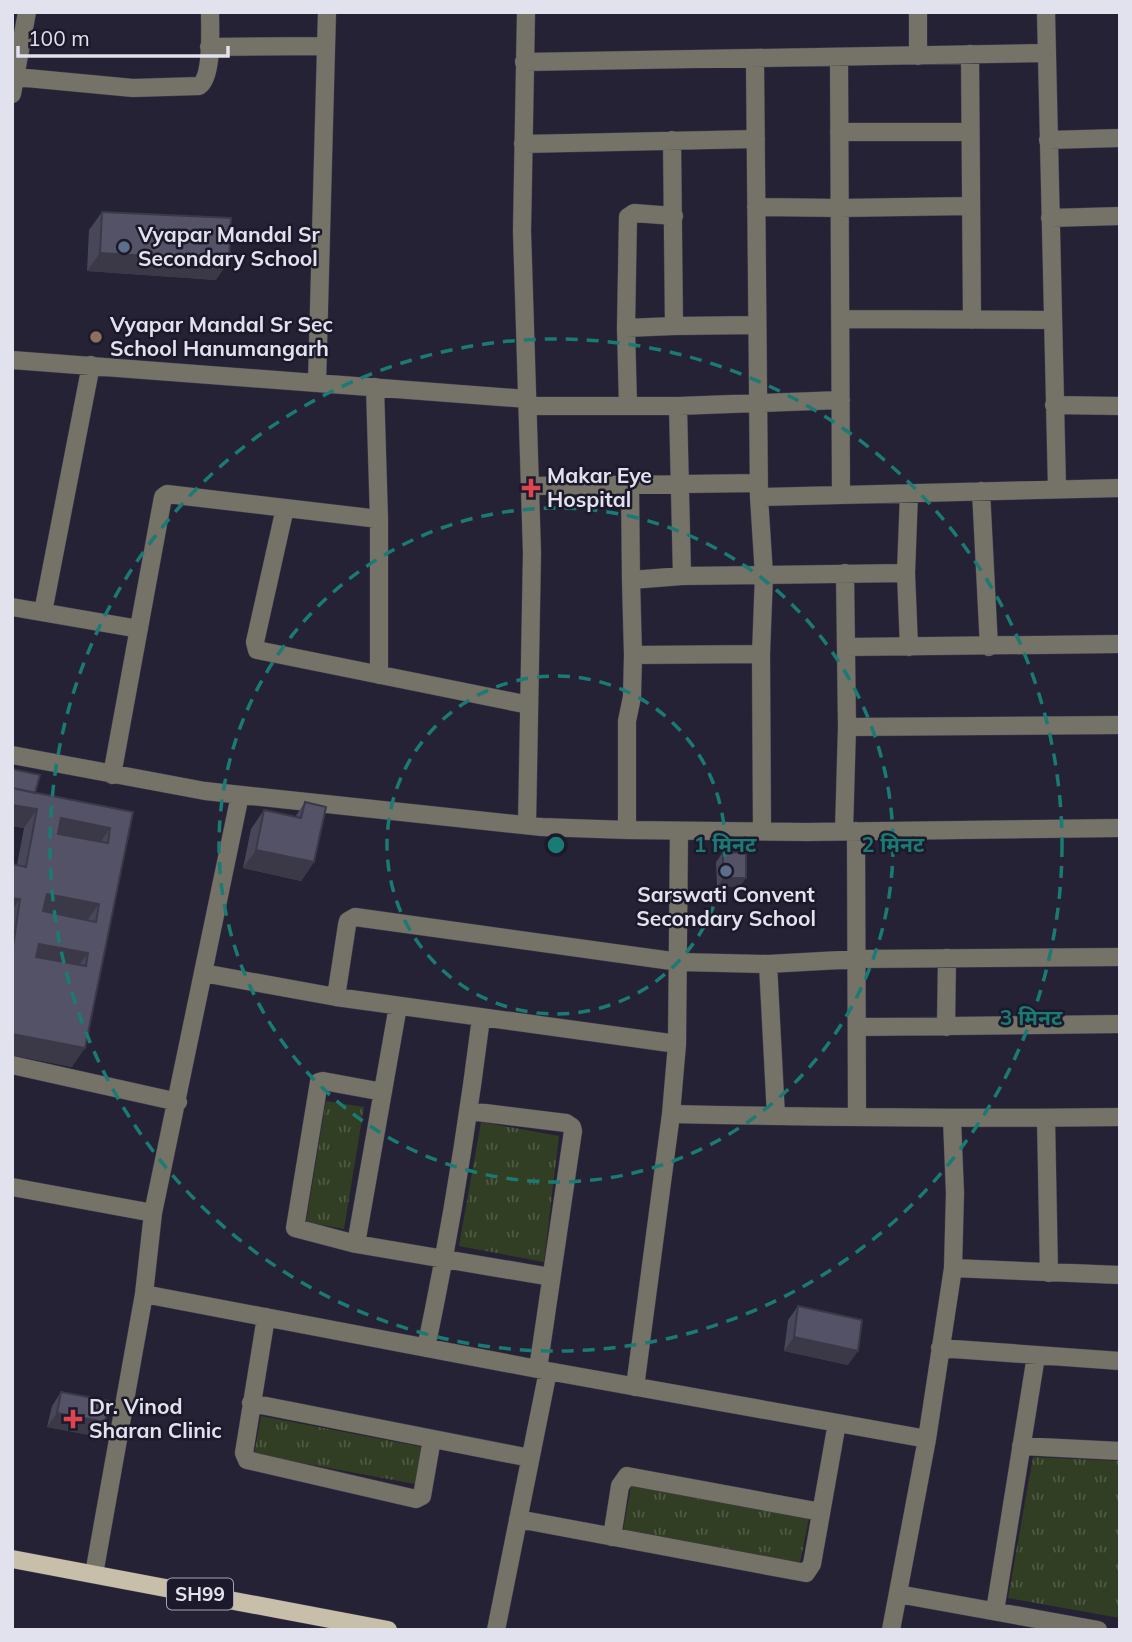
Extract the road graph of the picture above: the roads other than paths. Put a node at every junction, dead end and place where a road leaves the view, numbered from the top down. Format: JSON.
{"nodes":[{"id":1,"x":27,"y":12,"type":"edge"},
{"id":2,"x":210,"y":12,"type":"edge"},
{"id":3,"x":327,"y":12,"type":"edge"},
{"id":4,"x":526,"y":12,"type":"edge"},
{"id":5,"x":918,"y":12,"type":"edge"},
{"id":6,"x":1046,"y":12,"type":"edge"},
{"id":7,"x":326,"y":46,"type":"junction"},
{"id":8,"x":209,"y":47,"type":"junction"},
{"id":9,"x":1046,"y":53,"type":"junction"},
{"id":10,"x":970,"y":54,"type":"junction"},
{"id":11,"x":918,"y":56,"type":"junction"},
{"id":12,"x":839,"y":57,"type":"junction"},
{"id":13,"x":755,"y":60,"type":"junction"},
{"id":14,"x":524,"y":62,"type":"junction"},
{"id":15,"x":14,"y":86,"type":"edge"},
{"id":16,"x":839,"y":132,"type":"junction"},
{"id":17,"x":970,"y":132,"type":"junction"},
{"id":18,"x":1120,"y":138,"type":"edge"},
{"id":19,"x":755,"y":139,"type":"junction"},
{"id":20,"x":1048,"y":140,"type":"junction"},
{"id":21,"x":672,"y":141,"type":"junction"},
{"id":22,"x":523,"y":144,"type":"junction"},
{"id":23,"x":970,"y":206,"type":"junction"},
{"id":24,"x":756,"y":207,"type":"junction"},
{"id":25,"x":839,"y":208,"type":"junction"},
{"id":26,"x":674,"y":216,"type":"junction"},
{"id":27,"x":1120,"y":216,"type":"edge"},
{"id":28,"x":1050,"y":218,"type":"junction"},
{"id":29,"x":840,"y":319,"type":"junction"},
{"id":30,"x":972,"y":320,"type":"junction"},
{"id":31,"x":1052,"y":320,"type":"junction"},
{"id":32,"x":674,"y":326,"type":"junction"},
{"id":33,"x":757,"y":326,"type":"junction"},
{"id":34,"x":626,"y":328,"type":"junction"},
{"id":35,"x":12,"y":360,"type":"edge"},
{"id":36,"x":91,"y":365,"type":"junction"},
{"id":37,"x":317,"y":383,"type":"junction"},
{"id":38,"x":376,"y":387,"type":"junction"},
{"id":39,"x":841,"y":400,"type":"junction"},
{"id":40,"x":527,"y":402,"type":"junction"},
{"id":41,"x":759,"y":402,"type":"junction"},
{"id":42,"x":1054,"y":405,"type":"junction"},
{"id":43,"x":628,"y":406,"type":"junction"},
{"id":44,"x":678,"y":406,"type":"junction"},
{"id":45,"x":1120,"y":406,"type":"edge"},
{"id":46,"x":680,"y":483,"type":"junction"},
{"id":47,"x":630,"y":484,"type":"junction"},
{"id":48,"x":530,"y":486,"type":"junction"},
{"id":49,"x":1056,"y":488,"type":"junction"},
{"id":50,"x":1120,"y":488,"type":"edge"},
{"id":51,"x":759,"y":490,"type":"junction"},
{"id":52,"x":981,"y":491,"type":"junction"},
{"id":53,"x":909,"y":493,"type":"junction"},
{"id":54,"x":841,"y":495,"type":"junction"},
{"id":55,"x":285,"y":508,"type":"junction"},
{"id":56,"x":379,"y":519,"type":"junction"},
{"id":57,"x":845,"y":573,"type":"junction"},
{"id":58,"x":906,"y":573,"type":"junction"},
{"id":59,"x":764,"y":575,"type":"junction"},
{"id":60,"x":682,"y":576,"type":"junction"},
{"id":61,"x":631,"y":580,"type":"junction"},
{"id":62,"x":12,"y":607,"type":"edge"},
{"id":63,"x":43,"y":612,"type":"junction"},
{"id":64,"x":139,"y":629,"type":"junction"},
{"id":65,"x":1120,"y":644,"type":"edge"},
{"id":66,"x":847,"y":647,"type":"junction"},
{"id":67,"x":909,"y":647,"type":"junction"},
{"id":68,"x":989,"y":647,"type":"junction"},
{"id":69,"x":761,"y":654,"type":"junction"},
{"id":70,"x":633,"y":655,"type":"junction"},
{"id":71,"x":379,"y":676,"type":"junction"},
{"id":72,"x":529,"y":705,"type":"junction"},
{"id":73,"x":1120,"y":725,"type":"edge"},
{"id":74,"x":847,"y":727,"type":"junction"},
{"id":75,"x":12,"y":754,"type":"edge"},
{"id":76,"x":112,"y":775,"type":"junction"},
{"id":77,"x":240,"y":795,"type":"junction"},
{"id":78,"x":527,"y":825,"type":"junction"},
{"id":79,"x":1120,"y":828,"type":"edge"},
{"id":80,"x":627,"y":830,"type":"junction"},
{"id":81,"x":679,"y":831,"type":"junction"},
{"id":82,"x":762,"y":831,"type":"junction"},
{"id":83,"x":850,"y":831,"type":"junction"},
{"id":84,"x":1120,"y":957,"type":"edge"},
{"id":85,"x":947,"y":958,"type":"junction"},
{"id":86,"x":858,"y":959,"type":"junction"},
{"id":87,"x":679,"y":962,"type":"junction"},
{"id":88,"x":768,"y":964,"type":"junction"},
{"id":89,"x":203,"y":973,"type":"junction"},
{"id":90,"x":336,"y":997,"type":"junction"},
{"id":91,"x":398,"y":1006,"type":"junction"},
{"id":92,"x":481,"y":1018,"type":"junction"},
{"id":93,"x":1120,"y":1024,"type":"edge"},
{"id":94,"x":857,"y":1027,"type":"junction"},
{"id":95,"x":946,"y":1027,"type":"junction"},
{"id":96,"x":677,"y":1044,"type":"junction"},
{"id":97,"x":12,"y":1065,"type":"edge"},
{"id":98,"x":383,"y":1092,"type":"junction"},
{"id":99,"x":178,"y":1102,"type":"junction"},
{"id":100,"x":469,"y":1111,"type":"junction"},
{"id":101,"x":671,"y":1114,"type":"junction"},
{"id":102,"x":776,"y":1116,"type":"junction"},
{"id":103,"x":857,"y":1116,"type":"junction"},
{"id":104,"x":1120,"y":1117,"type":"edge"},
{"id":105,"x":1046,"y":1118,"type":"junction"},
{"id":106,"x":952,"y":1120,"type":"junction"},
{"id":107,"x":12,"y":1187,"type":"edge"},
{"id":108,"x":153,"y":1213,"type":"junction"},
{"id":109,"x":356,"y":1244,"type":"junction"},
{"id":110,"x":445,"y":1259,"type":"junction"},
{"id":111,"x":953,"y":1268,"type":"junction"},
{"id":112,"x":1049,"y":1273,"type":"junction"},
{"id":113,"x":1120,"y":1275,"type":"edge"},
{"id":114,"x":551,"y":1277,"type":"junction"},
{"id":115,"x":144,"y":1294,"type":"junction"},
{"id":116,"x":265,"y":1317,"type":"junction"},
{"id":117,"x":426,"y":1348,"type":"junction"},
{"id":118,"x":940,"y":1348,"type":"junction"},
{"id":119,"x":1036,"y":1356,"type":"junction"},
{"id":120,"x":1120,"y":1361,"type":"edge"},
{"id":121,"x":543,"y":1370,"type":"junction"},
{"id":122,"x":635,"y":1387,"type":"junction"},
{"id":123,"x":251,"y":1403,"type":"junction"},
{"id":124,"x":837,"y":1423,"type":"junction"},
{"id":125,"x":927,"y":1438,"type":"junction"},
{"id":126,"x":432,"y":1439,"type":"junction"},
{"id":127,"x":1021,"y":1446,"type":"junction"},
{"id":128,"x":1120,"y":1451,"type":"edge"},
{"id":129,"x":530,"y":1458,"type":"junction"},
{"id":130,"x":821,"y":1512,"type":"junction"},
{"id":131,"x":518,"y":1519,"type":"junction"},
{"id":132,"x":612,"y":1538,"type":"junction"},
{"id":133,"x":12,"y":1559,"type":"edge"},
{"id":134,"x":94,"y":1574,"type":"junction"},
{"id":135,"x":898,"y":1594,"type":"junction"},
{"id":136,"x":995,"y":1611,"type":"junction"},
{"id":137,"x":388,"y":1630,"type":"edge"},
{"id":138,"x":496,"y":1630,"type":"edge"},
{"id":139,"x":891,"y":1630,"type":"edge"},
{"id":140,"x":1098,"y":1630,"type":"edge"}],
"edges":[{"from":1,"to":15,"type":"street"},
{"from":2,"to":8,"type":"street"},
{"from":3,"to":7,"type":"street"},
{"from":4,"to":14,"type":"street"},
{"from":5,"to":11,"type":"street"},
{"from":6,"to":9,"type":"street"},
{"from":7,"to":8,"type":"street"},
{"from":7,"to":37,"type":"street"},
{"from":8,"to":15,"type":"street"},
{"from":9,"to":10,"type":"street"},
{"from":9,"to":20,"type":"street"},
{"from":10,"to":11,"type":"street"},
{"from":10,"to":17,"type":"street"},
{"from":11,"to":12,"type":"street"},
{"from":12,"to":13,"type":"street"},
{"from":12,"to":16,"type":"street"},
{"from":13,"to":14,"type":"street"},
{"from":13,"to":19,"type":"street"},
{"from":14,"to":22,"type":"street"},
{"from":16,"to":17,"type":"street"},
{"from":16,"to":25,"type":"street"},
{"from":17,"to":23,"type":"street"},
{"from":18,"to":20,"type":"street"},
{"from":19,"to":21,"type":"street"},
{"from":19,"to":24,"type":"street"},
{"from":20,"to":28,"type":"street"},
{"from":21,"to":22,"type":"street"},
{"from":21,"to":26,"type":"street"},
{"from":22,"to":40,"type":"street"},
{"from":23,"to":25,"type":"street"},
{"from":23,"to":30,"type":"street"},
{"from":24,"to":25,"type":"street"},
{"from":24,"to":33,"type":"street"},
{"from":25,"to":29,"type":"street"},
{"from":26,"to":32,"type":"street"},
{"from":26,"to":34,"type":"street"},
{"from":27,"to":28,"type":"street"},
{"from":28,"to":31,"type":"street"},
{"from":29,"to":30,"type":"street"},
{"from":29,"to":39,"type":"street"},
{"from":30,"to":31,"type":"street"},
{"from":31,"to":42,"type":"street"},
{"from":32,"to":33,"type":"street"},
{"from":32,"to":34,"type":"street"},
{"from":33,"to":41,"type":"street"},
{"from":34,"to":43,"type":"street"},
{"from":35,"to":36,"type":"street"},
{"from":36,"to":37,"type":"street"},
{"from":36,"to":63,"type":"street"},
{"from":37,"to":38,"type":"street"},
{"from":38,"to":40,"type":"street"},
{"from":38,"to":56,"type":"street"},
{"from":39,"to":41,"type":"street"},
{"from":39,"to":54,"type":"street"},
{"from":40,"to":43,"type":"street"},
{"from":40,"to":48,"type":"street"},
{"from":41,"to":44,"type":"street"},
{"from":41,"to":51,"type":"street"},
{"from":42,"to":45,"type":"street"},
{"from":42,"to":49,"type":"street"},
{"from":43,"to":44,"type":"street"},
{"from":44,"to":46,"type":"street"},
{"from":46,"to":47,"type":"street"},
{"from":46,"to":51,"type":"street"},
{"from":46,"to":60,"type":"street"},
{"from":47,"to":48,"type":"street"},
{"from":47,"to":61,"type":"street"},
{"from":48,"to":72,"type":"street"},
{"from":49,"to":50,"type":"street"},
{"from":49,"to":52,"type":"street"},
{"from":51,"to":54,"type":"street"},
{"from":51,"to":59,"type":"street"},
{"from":52,"to":53,"type":"street"},
{"from":52,"to":68,"type":"street"},
{"from":53,"to":54,"type":"street"},
{"from":53,"to":58,"type":"street"},
{"from":55,"to":56,"type":"street"},
{"from":55,"to":64,"type":"street"},
{"from":55,"to":71,"type":"street"},
{"from":56,"to":71,"type":"street"},
{"from":57,"to":58,"type":"street"},
{"from":57,"to":59,"type":"street"},
{"from":57,"to":66,"type":"street"},
{"from":58,"to":67,"type":"street"},
{"from":59,"to":60,"type":"street"},
{"from":59,"to":69,"type":"street"},
{"from":60,"to":61,"type":"street"},
{"from":61,"to":70,"type":"street"},
{"from":62,"to":63,"type":"street"},
{"from":63,"to":64,"type":"street"},
{"from":64,"to":76,"type":"street"},
{"from":65,"to":68,"type":"street"},
{"from":66,"to":67,"type":"street"},
{"from":66,"to":74,"type":"street"},
{"from":67,"to":68,"type":"street"},
{"from":69,"to":70,"type":"street"},
{"from":69,"to":82,"type":"street"},
{"from":70,"to":80,"type":"street"},
{"from":71,"to":72,"type":"street"},
{"from":72,"to":78,"type":"street"},
{"from":73,"to":74,"type":"street"},
{"from":74,"to":83,"type":"street"},
{"from":75,"to":76,"type":"street"},
{"from":76,"to":77,"type":"street"},
{"from":77,"to":78,"type":"street"},
{"from":77,"to":89,"type":"street"},
{"from":78,"to":80,"type":"street"},
{"from":79,"to":83,"type":"street"},
{"from":80,"to":81,"type":"street"},
{"from":81,"to":82,"type":"street"},
{"from":81,"to":87,"type":"street"},
{"from":82,"to":83,"type":"street"},
{"from":83,"to":86,"type":"street"},
{"from":84,"to":85,"type":"street"},
{"from":85,"to":86,"type":"street"},
{"from":85,"to":95,"type":"street"},
{"from":86,"to":88,"type":"street"},
{"from":86,"to":94,"type":"street"},
{"from":87,"to":88,"type":"street"},
{"from":87,"to":90,"type":"street"},
{"from":87,"to":96,"type":"street"},
{"from":88,"to":102,"type":"street"},
{"from":89,"to":90,"type":"street"},
{"from":89,"to":99,"type":"street"},
{"from":90,"to":91,"type":"street"},
{"from":91,"to":92,"type":"street"},
{"from":91,"to":98,"type":"street"},
{"from":92,"to":96,"type":"street"},
{"from":92,"to":100,"type":"street"},
{"from":93,"to":95,"type":"street"},
{"from":94,"to":95,"type":"street"},
{"from":94,"to":103,"type":"street"},
{"from":96,"to":101,"type":"street"},
{"from":97,"to":99,"type":"street"},
{"from":98,"to":109,"type":"street"},
{"from":98,"to":109,"type":"street"},
{"from":99,"to":108,"type":"street"},
{"from":100,"to":110,"type":"street"},
{"from":100,"to":114,"type":"street"},
{"from":101,"to":102,"type":"street"},
{"from":101,"to":122,"type":"street"},
{"from":102,"to":103,"type":"street"},
{"from":103,"to":106,"type":"street"},
{"from":104,"to":105,"type":"street"},
{"from":105,"to":106,"type":"street"},
{"from":105,"to":112,"type":"street"},
{"from":106,"to":111,"type":"street"},
{"from":107,"to":108,"type":"street"},
{"from":108,"to":115,"type":"street"},
{"from":109,"to":110,"type":"street"},
{"from":110,"to":114,"type":"street"},
{"from":110,"to":117,"type":"street"},
{"from":111,"to":112,"type":"street"},
{"from":111,"to":118,"type":"street"},
{"from":112,"to":113,"type":"street"},
{"from":114,"to":121,"type":"street"},
{"from":115,"to":116,"type":"street"},
{"from":115,"to":134,"type":"street"},
{"from":116,"to":117,"type":"street"},
{"from":116,"to":123,"type":"street"},
{"from":117,"to":121,"type":"street"},
{"from":118,"to":119,"type":"street"},
{"from":118,"to":125,"type":"street"},
{"from":119,"to":120,"type":"street"},
{"from":119,"to":127,"type":"street"},
{"from":121,"to":122,"type":"street"},
{"from":121,"to":129,"type":"street"},
{"from":122,"to":124,"type":"street"},
{"from":123,"to":126,"type":"street"},
{"from":123,"to":126,"type":"street"},
{"from":124,"to":125,"type":"street"},
{"from":124,"to":130,"type":"street"},
{"from":125,"to":135,"type":"street"},
{"from":126,"to":129,"type":"street"},
{"from":127,"to":128,"type":"street"},
{"from":127,"to":136,"type":"street"},
{"from":129,"to":131,"type":"street"},
{"from":130,"to":132,"type":"street"},
{"from":130,"to":132,"type":"street"},
{"from":131,"to":132,"type":"street"},
{"from":131,"to":138,"type":"street"},
{"from":133,"to":134,"type":"main road","number":"SH99"},
{"from":134,"to":137,"type":"main road","number":"SH99"},
{"from":135,"to":136,"type":"street"},
{"from":135,"to":139,"type":"street"},
{"from":136,"to":140,"type":"street"}]}
